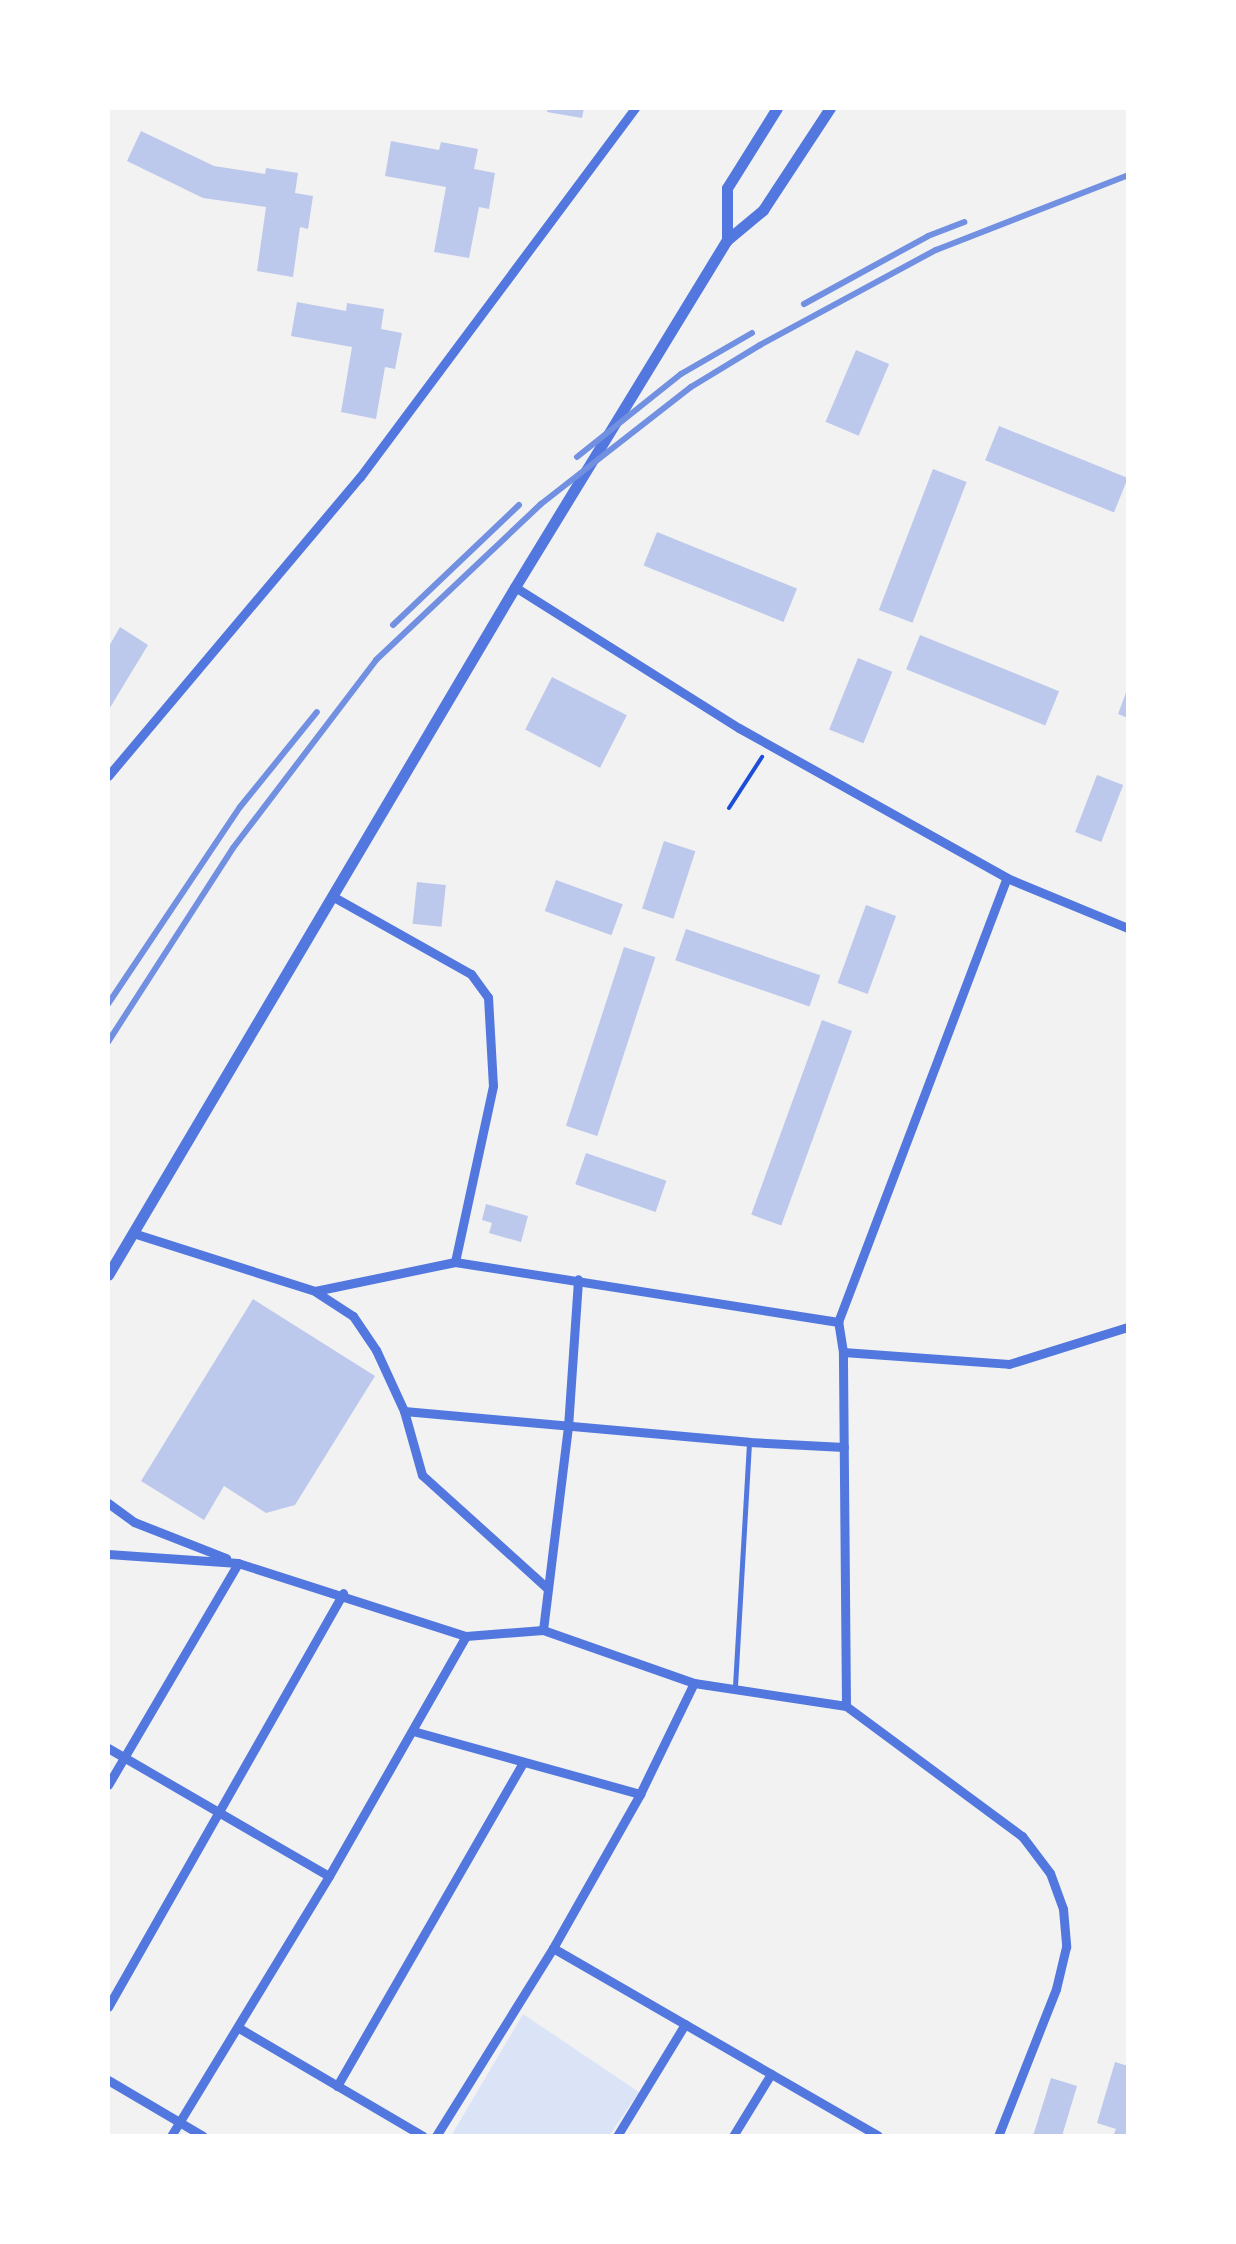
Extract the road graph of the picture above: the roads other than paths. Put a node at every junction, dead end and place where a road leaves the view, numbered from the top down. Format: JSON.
{"nodes":[{"id":1,"x":635,"y":108,"type":"edge"},
{"id":2,"x":777,"y":108,"type":"edge"},
{"id":3,"x":830,"y":108,"type":"edge"},
{"id":4,"x":727,"y":240,"type":"junction"},
{"id":5,"x":515,"y":588,"type":"junction"},
{"id":6,"x":108,"y":776,"type":"edge"},
{"id":7,"x":1006,"y":878,"type":"junction"},
{"id":8,"x":332,"y":896,"type":"junction"},
{"id":9,"x":1128,"y":928,"type":"edge"},
{"id":10,"x":134,"y":1233,"type":"junction"},
{"id":11,"x":454,"y":1262,"type":"junction"},
{"id":12,"x":108,"y":1276,"type":"edge"},
{"id":13,"x":578,"y":1279,"type":"junction"},
{"id":14,"x":315,"y":1291,"type":"junction"},
{"id":15,"x":838,"y":1322,"type":"junction"},
{"id":16,"x":1128,"y":1327,"type":"edge"},
{"id":17,"x":843,"y":1352,"type":"junction"},
{"id":18,"x":404,"y":1410,"type":"junction"},
{"id":19,"x":568,"y":1427,"type":"junction"},
{"id":20,"x":749,"y":1442,"type":"junction"},
{"id":21,"x":844,"y":1446,"type":"junction"},
{"id":22,"x":108,"y":1503,"type":"edge"},
{"id":23,"x":108,"y":1554,"type":"edge"},
{"id":24,"x":238,"y":1562,"type":"junction"},
{"id":25,"x":548,"y":1588,"type":"junction"},
{"id":26,"x":343,"y":1592,"type":"junction"},
{"id":27,"x":543,"y":1630,"type":"junction"},
{"id":28,"x":466,"y":1636,"type":"junction"},
{"id":29,"x":694,"y":1683,"type":"junction"},
{"id":30,"x":735,"y":1686,"type":"junction"},
{"id":31,"x":846,"y":1706,"type":"junction"},
{"id":32,"x":413,"y":1731,"type":"junction"},
{"id":33,"x":108,"y":1748,"type":"edge"},
{"id":34,"x":124,"y":1757,"type":"junction"},
{"id":35,"x":523,"y":1762,"type":"junction"},
{"id":36,"x":108,"y":1785,"type":"edge"},
{"id":37,"x":640,"y":1794,"type":"junction"},
{"id":38,"x":219,"y":1812,"type":"junction"},
{"id":39,"x":329,"y":1876,"type":"junction"},
{"id":40,"x":553,"y":1948,"type":"junction"},
{"id":41,"x":108,"y":2007,"type":"edge"},
{"id":42,"x":686,"y":2024,"type":"junction"},
{"id":43,"x":238,"y":2028,"type":"junction"},
{"id":44,"x":771,"y":2074,"type":"junction"},
{"id":45,"x":108,"y":2080,"type":"edge"},
{"id":46,"x":338,"y":2086,"type":"junction"},
{"id":47,"x":180,"y":2122,"type":"junction"},
{"id":48,"x":859,"y":2126,"type":"junction"},
{"id":49,"x":171,"y":2136,"type":"edge"},
{"id":50,"x":204,"y":2136,"type":"edge"},
{"id":51,"x":424,"y":2136,"type":"edge"},
{"id":52,"x":436,"y":2136,"type":"edge"},
{"id":53,"x":617,"y":2136,"type":"edge"},
{"id":54,"x":733,"y":2136,"type":"edge"},
{"id":55,"x":853,"y":2136,"type":"edge"},
{"id":56,"x":878,"y":2136,"type":"edge"},
{"id":57,"x":998,"y":2136,"type":"edge"}],
"edges":[{"from":1,"to":6,"type":"street"},
{"from":2,"to":4,"type":"street"},
{"from":3,"to":4,"type":"street"},
{"from":4,"to":5,"type":"street"},
{"from":5,"to":7,"type":"street"},
{"from":5,"to":8,"type":"street"},
{"from":7,"to":9,"type":"street"},
{"from":7,"to":15,"type":"street"},
{"from":8,"to":10,"type":"street"},
{"from":8,"to":11,"type":"street"},
{"from":10,"to":12,"type":"street"},
{"from":10,"to":14,"type":"street"},
{"from":11,"to":13,"type":"street"},
{"from":11,"to":14,"type":"street"},
{"from":13,"to":15,"type":"street"},
{"from":13,"to":19,"type":"street"},
{"from":14,"to":18,"type":"street"},
{"from":15,"to":17,"type":"street"},
{"from":16,"to":17,"type":"street"},
{"from":17,"to":21,"type":"street"},
{"from":18,"to":19,"type":"street"},
{"from":18,"to":25,"type":"street"},
{"from":19,"to":20,"type":"street"},
{"from":19,"to":25,"type":"street"},
{"from":20,"to":21,"type":"street"},
{"from":20,"to":30,"type":"lane"},
{"from":21,"to":31,"type":"street"},
{"from":22,"to":24,"type":"street"},
{"from":23,"to":24,"type":"street"},
{"from":24,"to":26,"type":"street"},
{"from":24,"to":34,"type":"street"},
{"from":25,"to":27,"type":"street"},
{"from":26,"to":28,"type":"street"},
{"from":26,"to":38,"type":"street"},
{"from":27,"to":28,"type":"street"},
{"from":27,"to":29,"type":"street"},
{"from":28,"to":32,"type":"street"},
{"from":29,"to":30,"type":"street"},
{"from":29,"to":37,"type":"street"},
{"from":30,"to":31,"type":"street"},
{"from":31,"to":57,"type":"street"},
{"from":32,"to":35,"type":"street"},
{"from":32,"to":39,"type":"street"},
{"from":33,"to":34,"type":"street"},
{"from":34,"to":36,"type":"street"},
{"from":34,"to":38,"type":"street"},
{"from":35,"to":37,"type":"street"},
{"from":35,"to":46,"type":"street"},
{"from":37,"to":40,"type":"street"},
{"from":38,"to":39,"type":"street"},
{"from":38,"to":41,"type":"street"},
{"from":39,"to":43,"type":"street"},
{"from":40,"to":42,"type":"street"},
{"from":40,"to":52,"type":"street"},
{"from":42,"to":44,"type":"street"},
{"from":42,"to":53,"type":"street"},
{"from":43,"to":46,"type":"street"},
{"from":43,"to":47,"type":"street"},
{"from":44,"to":48,"type":"street"},
{"from":44,"to":54,"type":"street"},
{"from":45,"to":47,"type":"street"},
{"from":46,"to":51,"type":"street"},
{"from":47,"to":49,"type":"street"},
{"from":47,"to":50,"type":"street"},
{"from":48,"to":55,"type":"street"},
{"from":48,"to":56,"type":"street"}]}
